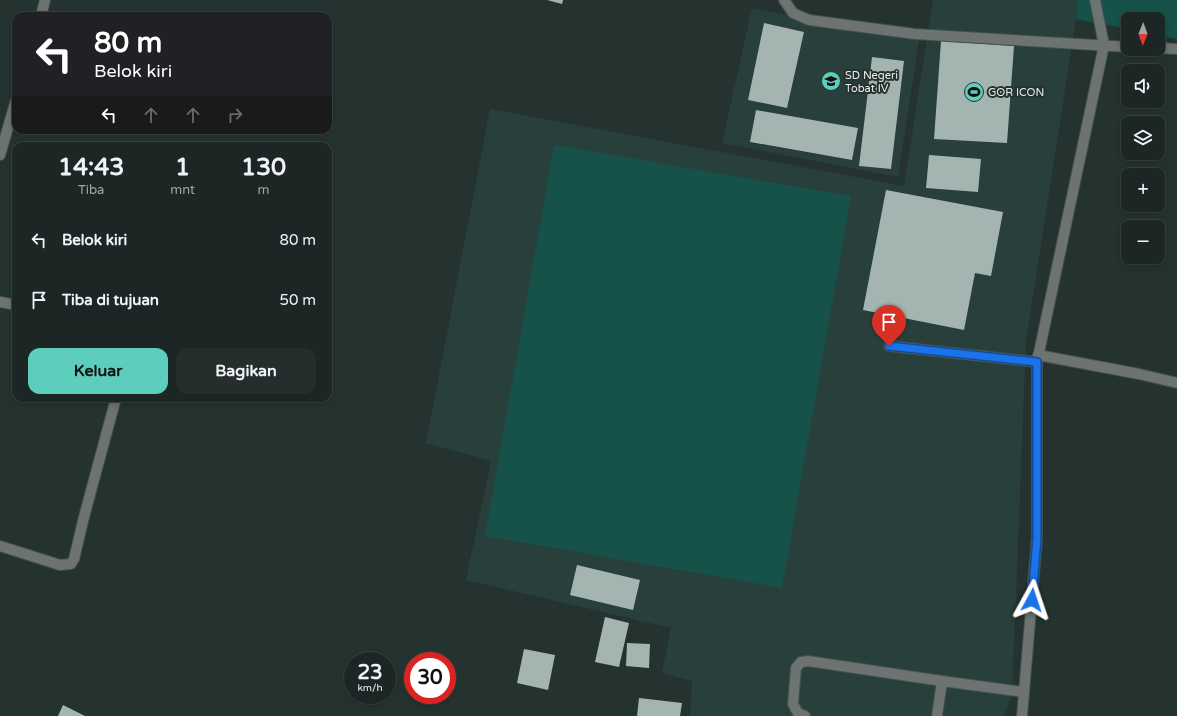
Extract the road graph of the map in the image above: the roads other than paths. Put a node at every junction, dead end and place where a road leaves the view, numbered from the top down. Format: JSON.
{"nodes":[{"id":1,"x":45,"y":0,"type":"edge"},
{"id":2,"x":784,"y":0,"type":"edge"},
{"id":3,"x":1095,"y":0,"type":"edge"},
{"id":4,"x":42,"y":12,"type":"edge"},
{"id":5,"x":1104,"y":45,"type":"junction"},
{"id":6,"x":1121,"y":46,"type":"edge"},
{"id":7,"x":1165,"y":48,"type":"edge"},
{"id":8,"x":1177,"y":49,"type":"edge"},
{"id":9,"x":12,"y":114,"type":"edge"},
{"id":10,"x":0,"y":155,"type":"edge"},
{"id":11,"x":0,"y":302,"type":"edge"},
{"id":12,"x":12,"y":304,"type":"edge"},
{"id":13,"x":889,"y":346,"type":"dead end"},
{"id":14,"x":1038,"y":359,"type":"junction"},
{"id":15,"x":1177,"y":383,"type":"edge"},
{"id":16,"x":115,"y":402,"type":"edge"},
{"id":17,"x":0,"y":546,"type":"edge"},
{"id":18,"x":942,"y":681,"type":"junction"},
{"id":19,"x":1024,"y":692,"type":"junction"},
{"id":20,"x":1022,"y":711,"type":"edge"},
{"id":21,"x":805,"y":716,"type":"edge"},
{"id":22,"x":937,"y":716,"type":"edge"},
{"id":23,"x":1017,"y":716,"type":"edge"}],
"edges":[{"from":1,"to":4,"type":"street"},
{"from":2,"to":5,"type":"street"},
{"from":3,"to":5,"type":"street"},
{"from":5,"to":6,"type":"street"},
{"from":5,"to":14,"type":"street"},
{"from":7,"to":8,"type":"street"},
{"from":9,"to":10,"type":"street"},
{"from":11,"to":12,"type":"street"},
{"from":13,"to":14,"type":"street"},
{"from":14,"to":15,"type":"street"},
{"from":14,"to":19,"type":"street"},
{"from":16,"to":17,"type":"street"},
{"from":18,"to":19,"type":"street"},
{"from":18,"to":21,"type":"street"},
{"from":18,"to":22,"type":"street"},
{"from":19,"to":20,"type":"street"},
{"from":20,"to":23,"type":"street"}]}
